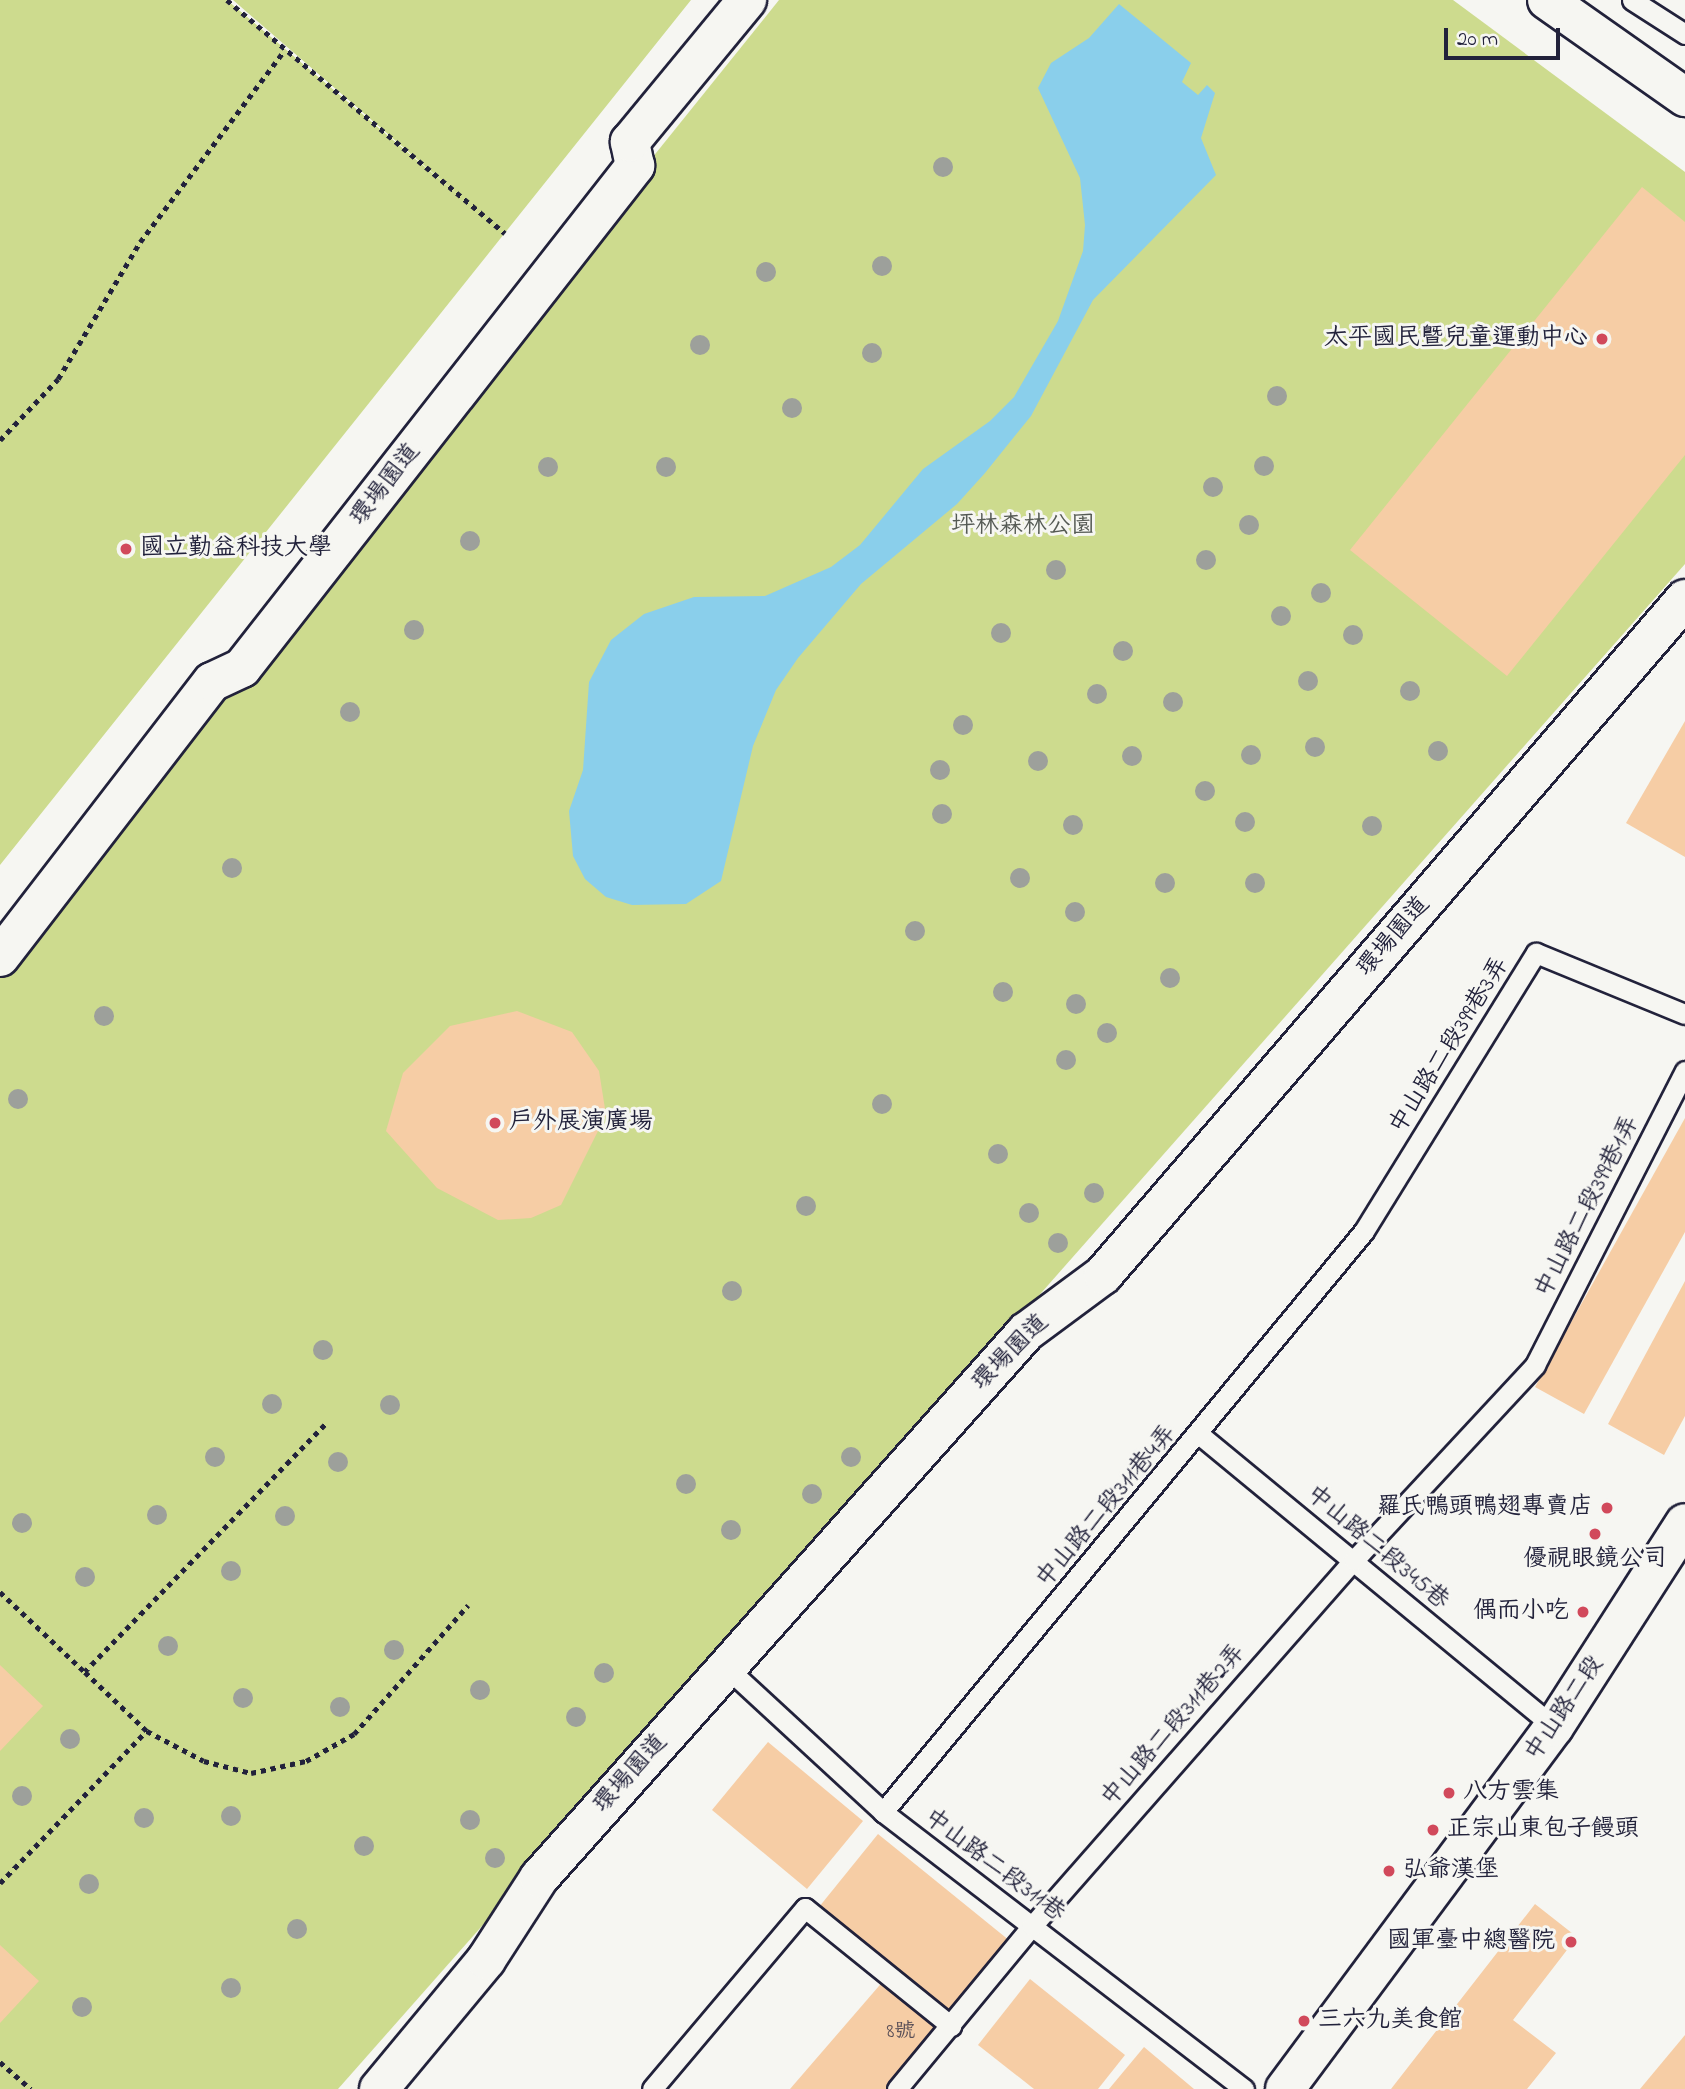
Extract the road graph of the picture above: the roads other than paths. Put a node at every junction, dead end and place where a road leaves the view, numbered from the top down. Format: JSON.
{"nodes":[{"id":1,"x":747,"y":0,"type":"edge"},
{"id":2,"x":1547,"y":0,"type":"edge"},
{"id":3,"x":1632,"y":0,"type":"edge"},
{"id":4,"x":1685,"y":34,"type":"edge"},
{"id":5,"x":1685,"y":97,"type":"edge"},
{"id":6,"x":1678,"y":620,"type":"edge"},
{"id":7,"x":0,"y":957,"type":"edge"},
{"id":8,"x":1685,"y":1014,"type":"edge"},
{"id":9,"x":1685,"y":1072,"type":"edge"},
{"id":10,"x":1364,"y":1231,"type":"joint"},
{"id":11,"x":1200,"y":1435,"type":"junction"},
{"id":12,"x":1685,"y":1523,"type":"edge"},
{"id":13,"x":1354,"y":1560,"type":"junction"},
{"id":14,"x":726,"y":1667,"type":"junction"},
{"id":15,"x":1554,"y":1727,"type":"junction"},
{"id":16,"x":883,"y":1812,"type":"junction"},
{"id":17,"x":1032,"y":1926,"type":"junction"},
{"id":18,"x":951,"y":2026,"type":"junction"},
{"id":19,"x":654,"y":2088,"type":"edge"},
{"id":20,"x":379,"y":2089,"type":"edge"},
{"id":21,"x":897,"y":2089,"type":"edge"},
{"id":22,"x":1244,"y":2089,"type":"edge"},
{"id":23,"x":1285,"y":2089,"type":"edge"}],
"edges":[{"from":1,"to":7,"type":"street","name":"環場園道"},
{"from":2,"to":5,"type":"street"},
{"from":3,"to":4,"type":"lane"},
{"from":6,"to":14,"type":"street","name":"環場園道"},
{"from":8,"to":10,"type":"lane","name":"中山路二段399巷3弄"},
{"from":9,"to":13,"type":"lane","name":"中山路二段399巷1弄"},
{"from":10,"to":11,"type":"lane","name":"中山路二段311巷4弄"},
{"from":11,"to":13,"type":"lane","name":"中山路二段345巷"},
{"from":11,"to":16,"type":"lane","name":"中山路二段311巷4弄"},
{"from":12,"to":15,"type":"street","name":"中山路二段"},
{"from":13,"to":15,"type":"lane","name":"中山路二段345巷"},
{"from":13,"to":17,"type":"lane","name":"中山路二段311巷2弄"},
{"from":14,"to":16,"type":"lane","name":"中山路二段311巷"},
{"from":14,"to":20,"type":"street","name":"環場園道"},
{"from":15,"to":23,"type":"street","name":"中山路二段"},
{"from":16,"to":17,"type":"lane","name":"中山路二段311巷"},
{"from":17,"to":18,"type":"lane","name":"中山路二段311巷2弄"},
{"from":17,"to":22,"type":"lane","name":"中山路二段311巷"},
{"from":18,"to":19,"type":"lane"},
{"from":18,"to":21,"type":"lane","name":"中山路二段311巷2弄"}]}
